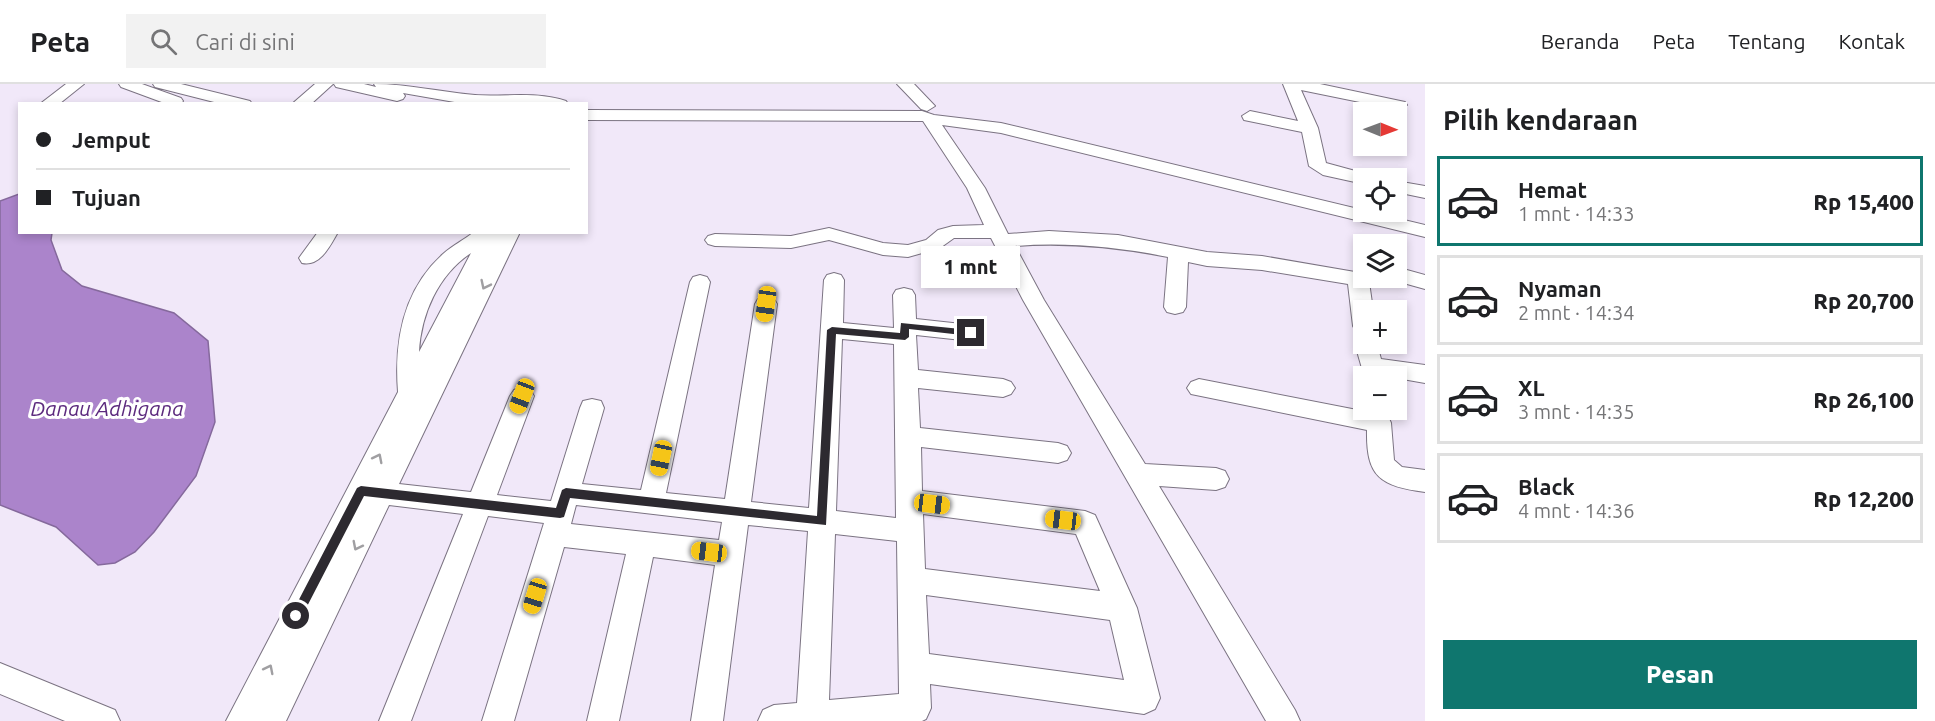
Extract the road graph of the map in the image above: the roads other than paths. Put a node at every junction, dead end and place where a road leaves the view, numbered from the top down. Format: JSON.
{"nodes":[{"id":1,"x":76,"y":84,"type":"edge"},
{"id":2,"x":127,"y":84,"type":"edge"},
{"id":3,"x":161,"y":84,"type":"edge"},
{"id":4,"x":325,"y":84,"type":"edge"},
{"id":5,"x":342,"y":84,"type":"edge"},
{"id":6,"x":382,"y":84,"type":"edge"},
{"id":7,"x":905,"y":84,"type":"edge"},
{"id":8,"x":1291,"y":84,"type":"edge"},
{"id":9,"x":1297,"y":84,"type":"edge"},
{"id":10,"x":51,"y":102,"type":"edge"},
{"id":11,"x":176,"y":102,"type":"edge"},
{"id":12,"x":236,"y":102,"type":"edge"},
{"id":13,"x":302,"y":102,"type":"edge"},
{"id":14,"x":423,"y":102,"type":"edge"},
{"id":15,"x":485,"y":102,"type":"edge"},
{"id":16,"x":531,"y":102,"type":"edge"},
{"id":17,"x":556,"y":102,"type":"edge"},
{"id":18,"x":1384,"y":102,"type":"edge"},
{"id":19,"x":588,"y":104,"type":"edge"},
{"id":20,"x":930,"y":113,"type":"junction"},
{"id":21,"x":588,"y":115,"type":"edge"},
{"id":22,"x":1251,"y":116,"type":"dead end"},
{"id":23,"x":1310,"y":128,"type":"junction"},
{"id":24,"x":1183,"y":166,"type":"junction"},
{"id":25,"x":1353,"y":176,"type":"edge"},
{"id":26,"x":1407,"y":188,"type":"edge"},
{"id":27,"x":1425,"y":192,"type":"edge"},
{"id":28,"x":1353,"y":204,"type":"edge"},
{"id":29,"x":1353,"y":207,"type":"edge"},
{"id":30,"x":1407,"y":218,"type":"edge"},
{"id":31,"x":1425,"y":221,"type":"edge"},
{"id":32,"x":1403,"y":222,"type":"edge"},
{"id":33,"x":1425,"y":231,"type":"edge"},
{"id":34,"x":327,"y":234,"type":"edge"},
{"id":35,"x":484,"y":234,"type":"edge"},
{"id":36,"x":491,"y":234,"type":"edge"},
{"id":37,"x":509,"y":234,"type":"edge"},
{"id":38,"x":1001,"y":237,"type":"junction"},
{"id":39,"x":715,"y":240,"type":"dead end"},
{"id":40,"x":1178,"y":253,"type":"junction"},
{"id":41,"x":309,"y":258,"type":"dead end"},
{"id":42,"x":1353,"y":276,"type":"edge"},
{"id":43,"x":1407,"y":277,"type":"edge"},
{"id":44,"x":834,"y":280,"type":"dead end"},
{"id":45,"x":700,"y":282,"type":"dead end"},
{"id":46,"x":1425,"y":282,"type":"edge"},
{"id":47,"x":903,"y":295,"type":"dead end"},
{"id":48,"x":766,"y":304,"type":"dead end"},
{"id":49,"x":1175,"y":307,"type":"dead end"},
{"id":50,"x":832,"y":330,"type":"junction"},
{"id":51,"x":904,"y":331,"type":"junction"},
{"id":52,"x":971,"y":333,"type":"dead end"},
{"id":53,"x":1370,"y":362,"type":"edge"},
{"id":54,"x":1425,"y":374,"type":"edge"},
{"id":55,"x":906,"y":378,"type":"junction"},
{"id":56,"x":1003,"y":388,"type":"dead end"},
{"id":57,"x":1199,"y":388,"type":"dead end"},
{"id":58,"x":410,"y":394,"type":"junction"},
{"id":59,"x":522,"y":396,"type":"dead end"},
{"id":60,"x":592,"y":408,"type":"dead end"},
{"id":61,"x":1353,"y":412,"type":"edge"},
{"id":62,"x":1379,"y":420,"type":"edge"},
{"id":63,"x":908,"y":436,"type":"junction"},
{"id":64,"x":1058,"y":453,"type":"dead end"},
{"id":65,"x":1136,"y":474,"type":"junction"},
{"id":66,"x":1216,"y":479,"type":"dead end"},
{"id":67,"x":1425,"y":481,"type":"edge"},
{"id":68,"x":372,"y":492,"type":"junction"},
{"id":69,"x":910,"y":501,"type":"junction"},
{"id":70,"x":651,"y":502,"type":"junction"},
{"id":71,"x":480,"y":504,"type":"junction"},
{"id":72,"x":737,"y":512,"type":"junction"},
{"id":73,"x":560,"y":513,"type":"junction"},
{"id":74,"x":822,"y":521,"type":"junction"},
{"id":75,"x":910,"y":531,"type":"junction"},
{"id":76,"x":642,"y":544,"type":"junction"},
{"id":77,"x":731,"y":554,"type":"junction"},
{"id":78,"x":912,"y":580,"type":"junction"},
{"id":79,"x":1122,"y":608,"type":"junction"},
{"id":80,"x":914,"y":667,"type":"junction"},
{"id":81,"x":0,"y":678,"type":"edge"},
{"id":82,"x":812,"y":718,"type":"junction"},
{"id":83,"x":104,"y":721,"type":"edge"},
{"id":84,"x":242,"y":721,"type":"edge"},
{"id":85,"x":269,"y":721,"type":"edge"},
{"id":86,"x":395,"y":721,"type":"edge"},
{"id":87,"x":498,"y":721,"type":"edge"},
{"id":88,"x":603,"y":721,"type":"edge"},
{"id":89,"x":707,"y":721,"type":"edge"},
{"id":90,"x":774,"y":721,"type":"edge"},
{"id":91,"x":1284,"y":721,"type":"edge"}],
"edges":[{"from":1,"to":10,"type":"street"},
{"from":2,"to":11,"type":"street"},
{"from":3,"to":12,"type":"street"},
{"from":4,"to":13,"type":"street"},
{"from":5,"to":14,"type":"street"},
{"from":6,"to":15,"type":"street"},
{"from":7,"to":20,"type":"street"},
{"from":8,"to":23,"type":"street"},
{"from":9,"to":18,"type":"street"},
{"from":16,"to":17,"type":"street"},
{"from":19,"to":20,"type":"street"},
{"from":20,"to":21,"type":"street"},
{"from":20,"to":24,"type":"street"},
{"from":20,"to":38,"type":"street"},
{"from":22,"to":23,"type":"street"},
{"from":23,"to":25,"type":"street"},
{"from":24,"to":28,"type":"street"},
{"from":24,"to":29,"type":"street"},
{"from":26,"to":27,"type":"street"},
{"from":30,"to":31,"type":"street"},
{"from":32,"to":33,"type":"street"},
{"from":34,"to":41,"type":"street"},
{"from":35,"to":58,"type":"street"},
{"from":36,"to":58,"type":"street"},
{"from":37,"to":68,"type":"street","one_way":true},
{"from":38,"to":39,"type":"street"},
{"from":38,"to":40,"type":"street"},
{"from":38,"to":65,"type":"street"},
{"from":40,"to":42,"type":"street"},
{"from":40,"to":49,"type":"street"},
{"from":43,"to":46,"type":"street"},
{"from":44,"to":50,"type":"street"},
{"from":45,"to":70,"type":"street"},
{"from":47,"to":51,"type":"street"},
{"from":48,"to":72,"type":"street"},
{"from":50,"to":51,"type":"street"},
{"from":50,"to":74,"type":"street"},
{"from":51,"to":52,"type":"street"},
{"from":51,"to":55,"type":"street"},
{"from":53,"to":54,"type":"street"},
{"from":55,"to":56,"type":"street"},
{"from":55,"to":63,"type":"street"},
{"from":57,"to":61,"type":"street"},
{"from":68,"to":58,"type":"street","one_way":true},
{"from":59,"to":71,"type":"street"},
{"from":60,"to":73,"type":"street"},
{"from":62,"to":67,"type":"street"},
{"from":63,"to":64,"type":"street"},
{"from":63,"to":69,"type":"street"},
{"from":65,"to":66,"type":"street"},
{"from":65,"to":91,"type":"street"},
{"from":68,"to":71,"type":"street"},
{"from":84,"to":68,"type":"street","one_way":true},
{"from":68,"to":85,"type":"street","one_way":true},
{"from":69,"to":75,"type":"street"},
{"from":69,"to":79,"type":"street"},
{"from":70,"to":72,"type":"street"},
{"from":70,"to":73,"type":"street"},
{"from":71,"to":73,"type":"street"},
{"from":71,"to":86,"type":"street"},
{"from":72,"to":74,"type":"street"},
{"from":72,"to":77,"type":"street"},
{"from":73,"to":76,"type":"street"},
{"from":73,"to":87,"type":"street"},
{"from":74,"to":75,"type":"street"},
{"from":74,"to":82,"type":"street"},
{"from":75,"to":78,"type":"street"},
{"from":76,"to":77,"type":"street"},
{"from":76,"to":88,"type":"street"},
{"from":77,"to":89,"type":"street"},
{"from":78,"to":79,"type":"street"},
{"from":78,"to":80,"type":"street"},
{"from":79,"to":80,"type":"street"},
{"from":80,"to":82,"type":"street"},
{"from":81,"to":83,"type":"street"},
{"from":82,"to":90,"type":"street"}]}
